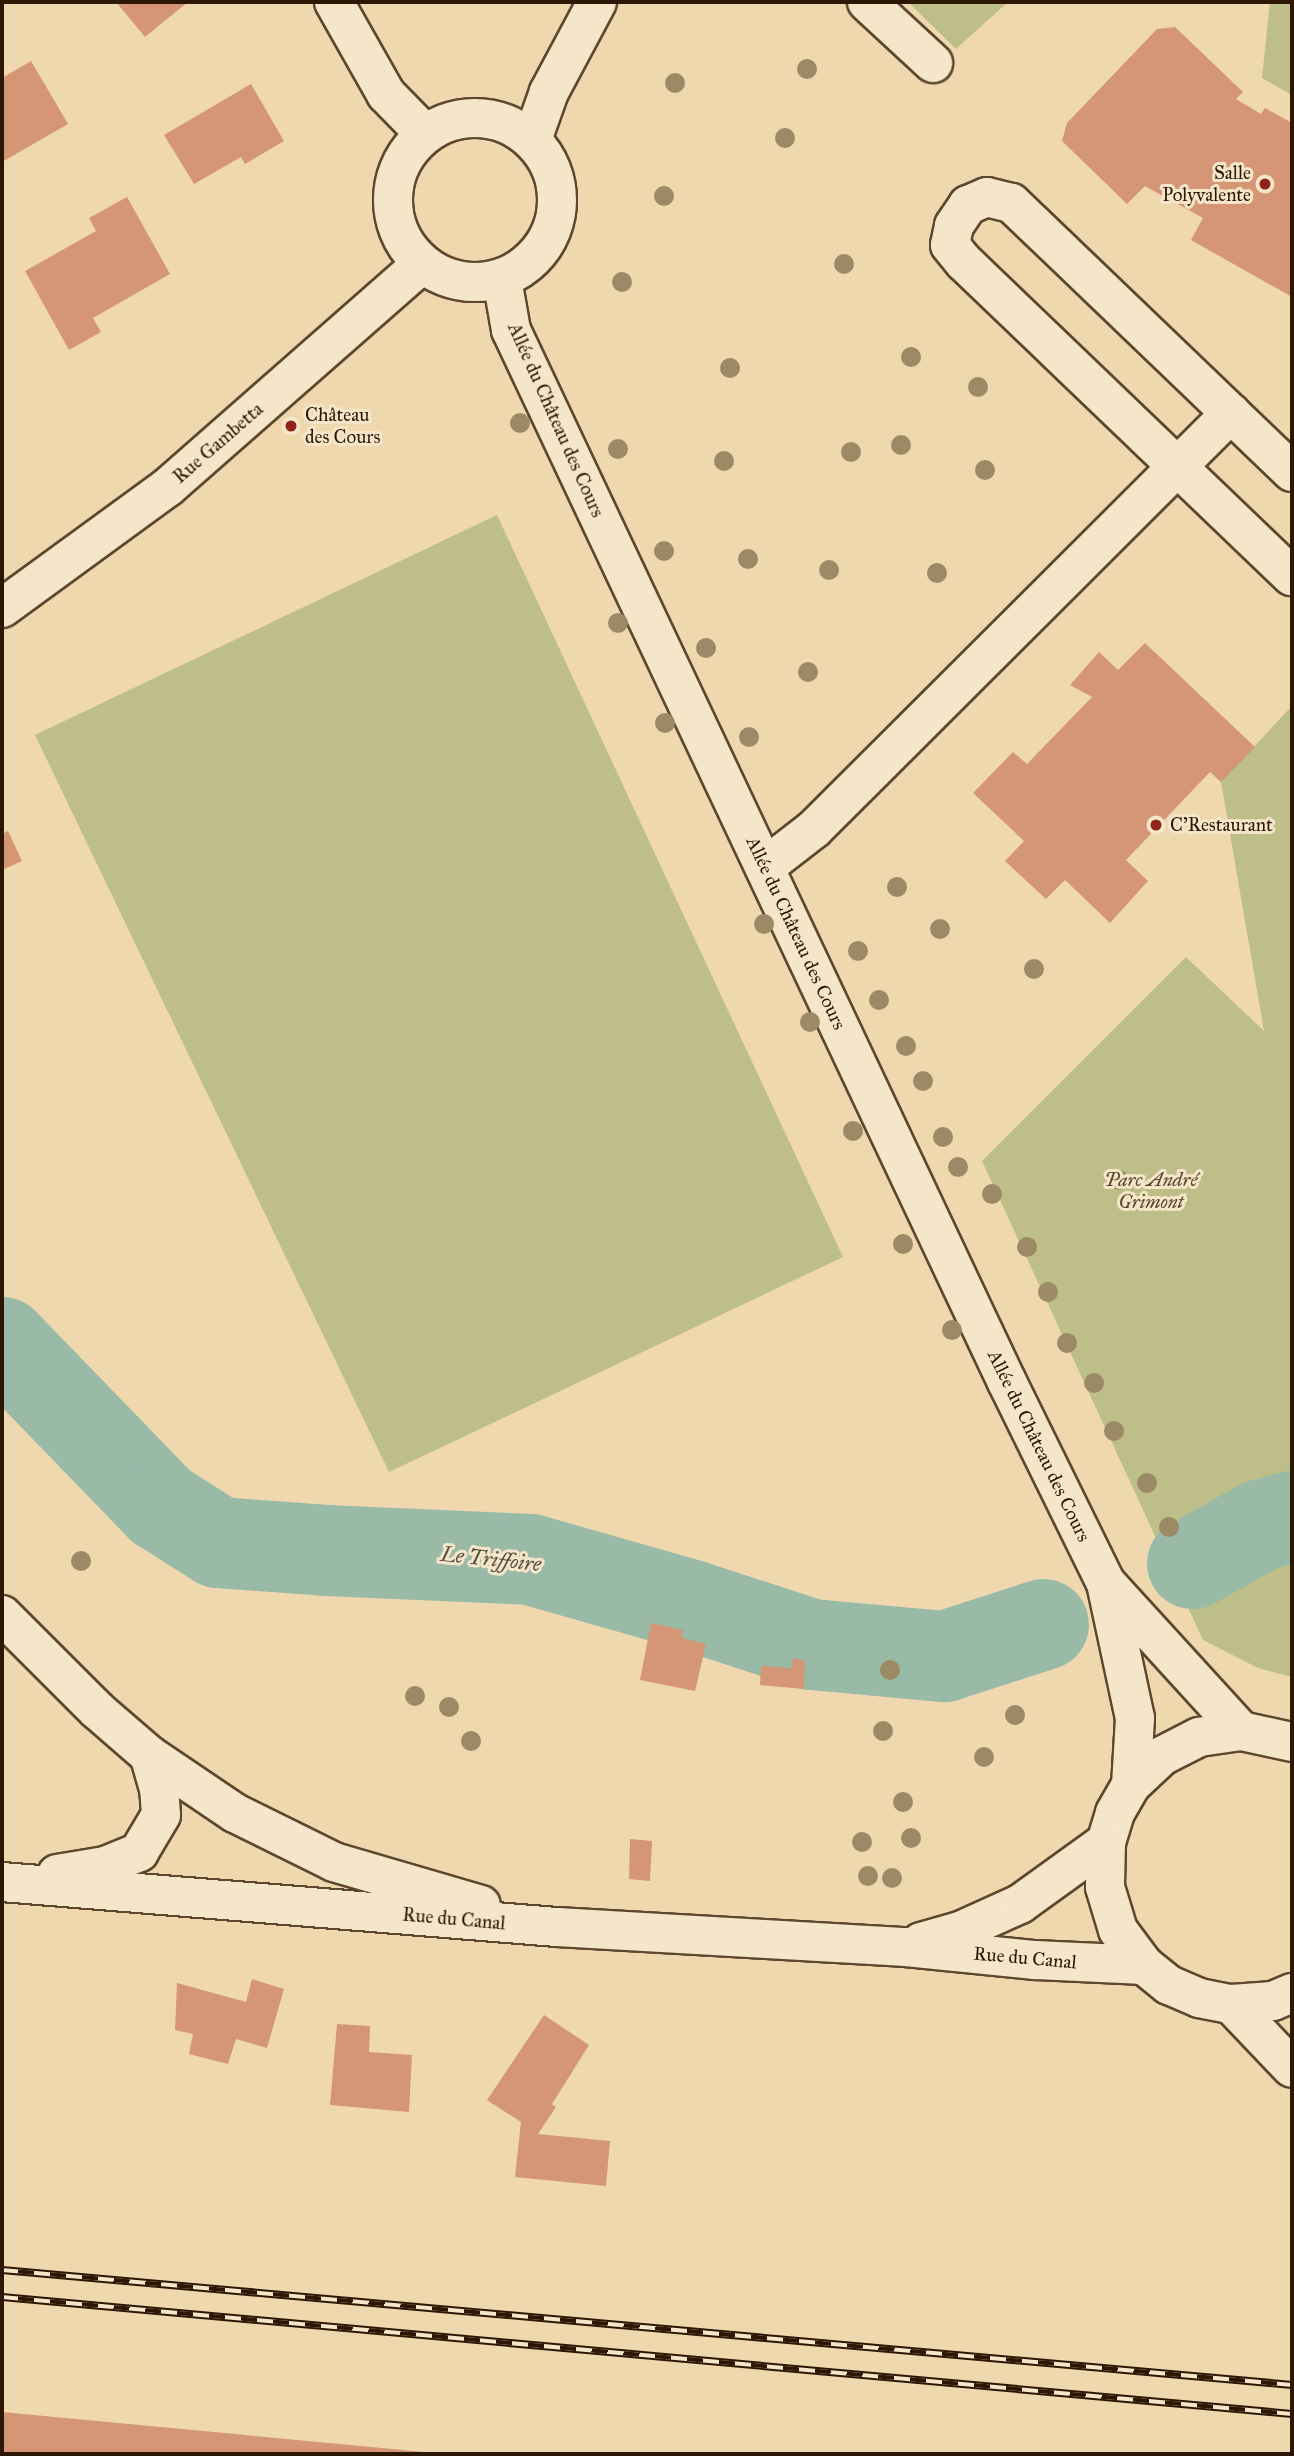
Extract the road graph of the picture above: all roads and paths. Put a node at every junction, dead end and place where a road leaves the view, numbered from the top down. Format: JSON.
{"nodes":[{"id":1,"x":334,"y":2,"type":"edge"},
{"id":2,"x":597,"y":2,"type":"edge"},
{"id":3,"x":867,"y":2,"type":"edge"},
{"id":4,"x":933,"y":63,"type":"dead end"},
{"id":5,"x":425,"y":134,"type":"junction"},
{"id":6,"x":532,"y":139,"type":"junction"},
{"id":7,"x":422,"y":264,"type":"junction"},
{"id":8,"x":502,"y":279,"type":"junction"},
{"id":9,"x":1231,"y":413,"type":"junction"},
{"id":10,"x":1178,"y":466,"type":"junction"},
{"id":11,"x":1292,"y":471,"type":"edge"},
{"id":12,"x":1292,"y":576,"type":"edge"},
{"id":13,"x":2,"y":608,"type":"edge"},
{"id":14,"x":765,"y":867,"type":"junction"},
{"id":15,"x":1106,"y":1583,"type":"junction"},
{"id":16,"x":2,"y":1615,"type":"edge"},
{"id":17,"x":1241,"y":1731,"type":"junction"},
{"id":18,"x":1292,"y":1742,"type":"edge"},
{"id":19,"x":149,"y":1755,"type":"junction"},
{"id":20,"x":1131,"y":1786,"type":"junction"},
{"id":21,"x":1105,"y":1842,"type":"junction"},
{"id":22,"x":4,"y":1882,"type":"edge"},
{"id":23,"x":557,"y":1927,"type":"junction"},
{"id":24,"x":906,"y":1947,"type":"junction"},
{"id":25,"x":1144,"y":1965,"type":"junction"},
{"id":26,"x":1292,"y":1993,"type":"edge"},
{"id":27,"x":1231,"y":2004,"type":"junction"},
{"id":28,"x":1292,"y":2068,"type":"edge"}],
"edges":[{"from":1,"to":5,"type":"street"},
{"from":2,"to":6,"type":"street"},
{"from":3,"to":4,"type":"street"},
{"from":5,"to":6,"type":"street"},
{"from":5,"to":7,"type":"street"},
{"from":6,"to":8,"type":"street"},
{"from":7,"to":8,"type":"street"},
{"from":7,"to":13,"type":"street","name":"Rue Gambetta"},
{"from":8,"to":14,"type":"street","name":"Allée du Château des Cours"},
{"from":9,"to":10,"type":"street"},
{"from":9,"to":10,"type":"street"},
{"from":9,"to":11,"type":"street"},
{"from":10,"to":12,"type":"street"},
{"from":10,"to":14,"type":"street"},
{"from":14,"to":15,"type":"street","name":"Allée du Château des Cours"},
{"from":15,"to":17,"type":"street","name":"Allée du Château des Cours"},
{"from":15,"to":20,"type":"street","name":"Allée du Château des Cours"},
{"from":16,"to":19,"type":"street"},
{"from":17,"to":18,"type":"street"},
{"from":17,"to":20,"type":"street"},
{"from":19,"to":22,"type":"street"},
{"from":19,"to":23,"type":"street"},
{"from":20,"to":21,"type":"street"},
{"from":21,"to":24,"type":"street","name":"Rue du Canal"},
{"from":21,"to":25,"type":"street"},
{"from":22,"to":23,"type":"street","name":"Rue du Canal"},
{"from":23,"to":24,"type":"street","name":"Rue du Canal"},
{"from":24,"to":25,"type":"street","name":"Rue du Canal"},
{"from":25,"to":27,"type":"street"},
{"from":26,"to":27,"type":"street"},
{"from":27,"to":28,"type":"street"}]}
